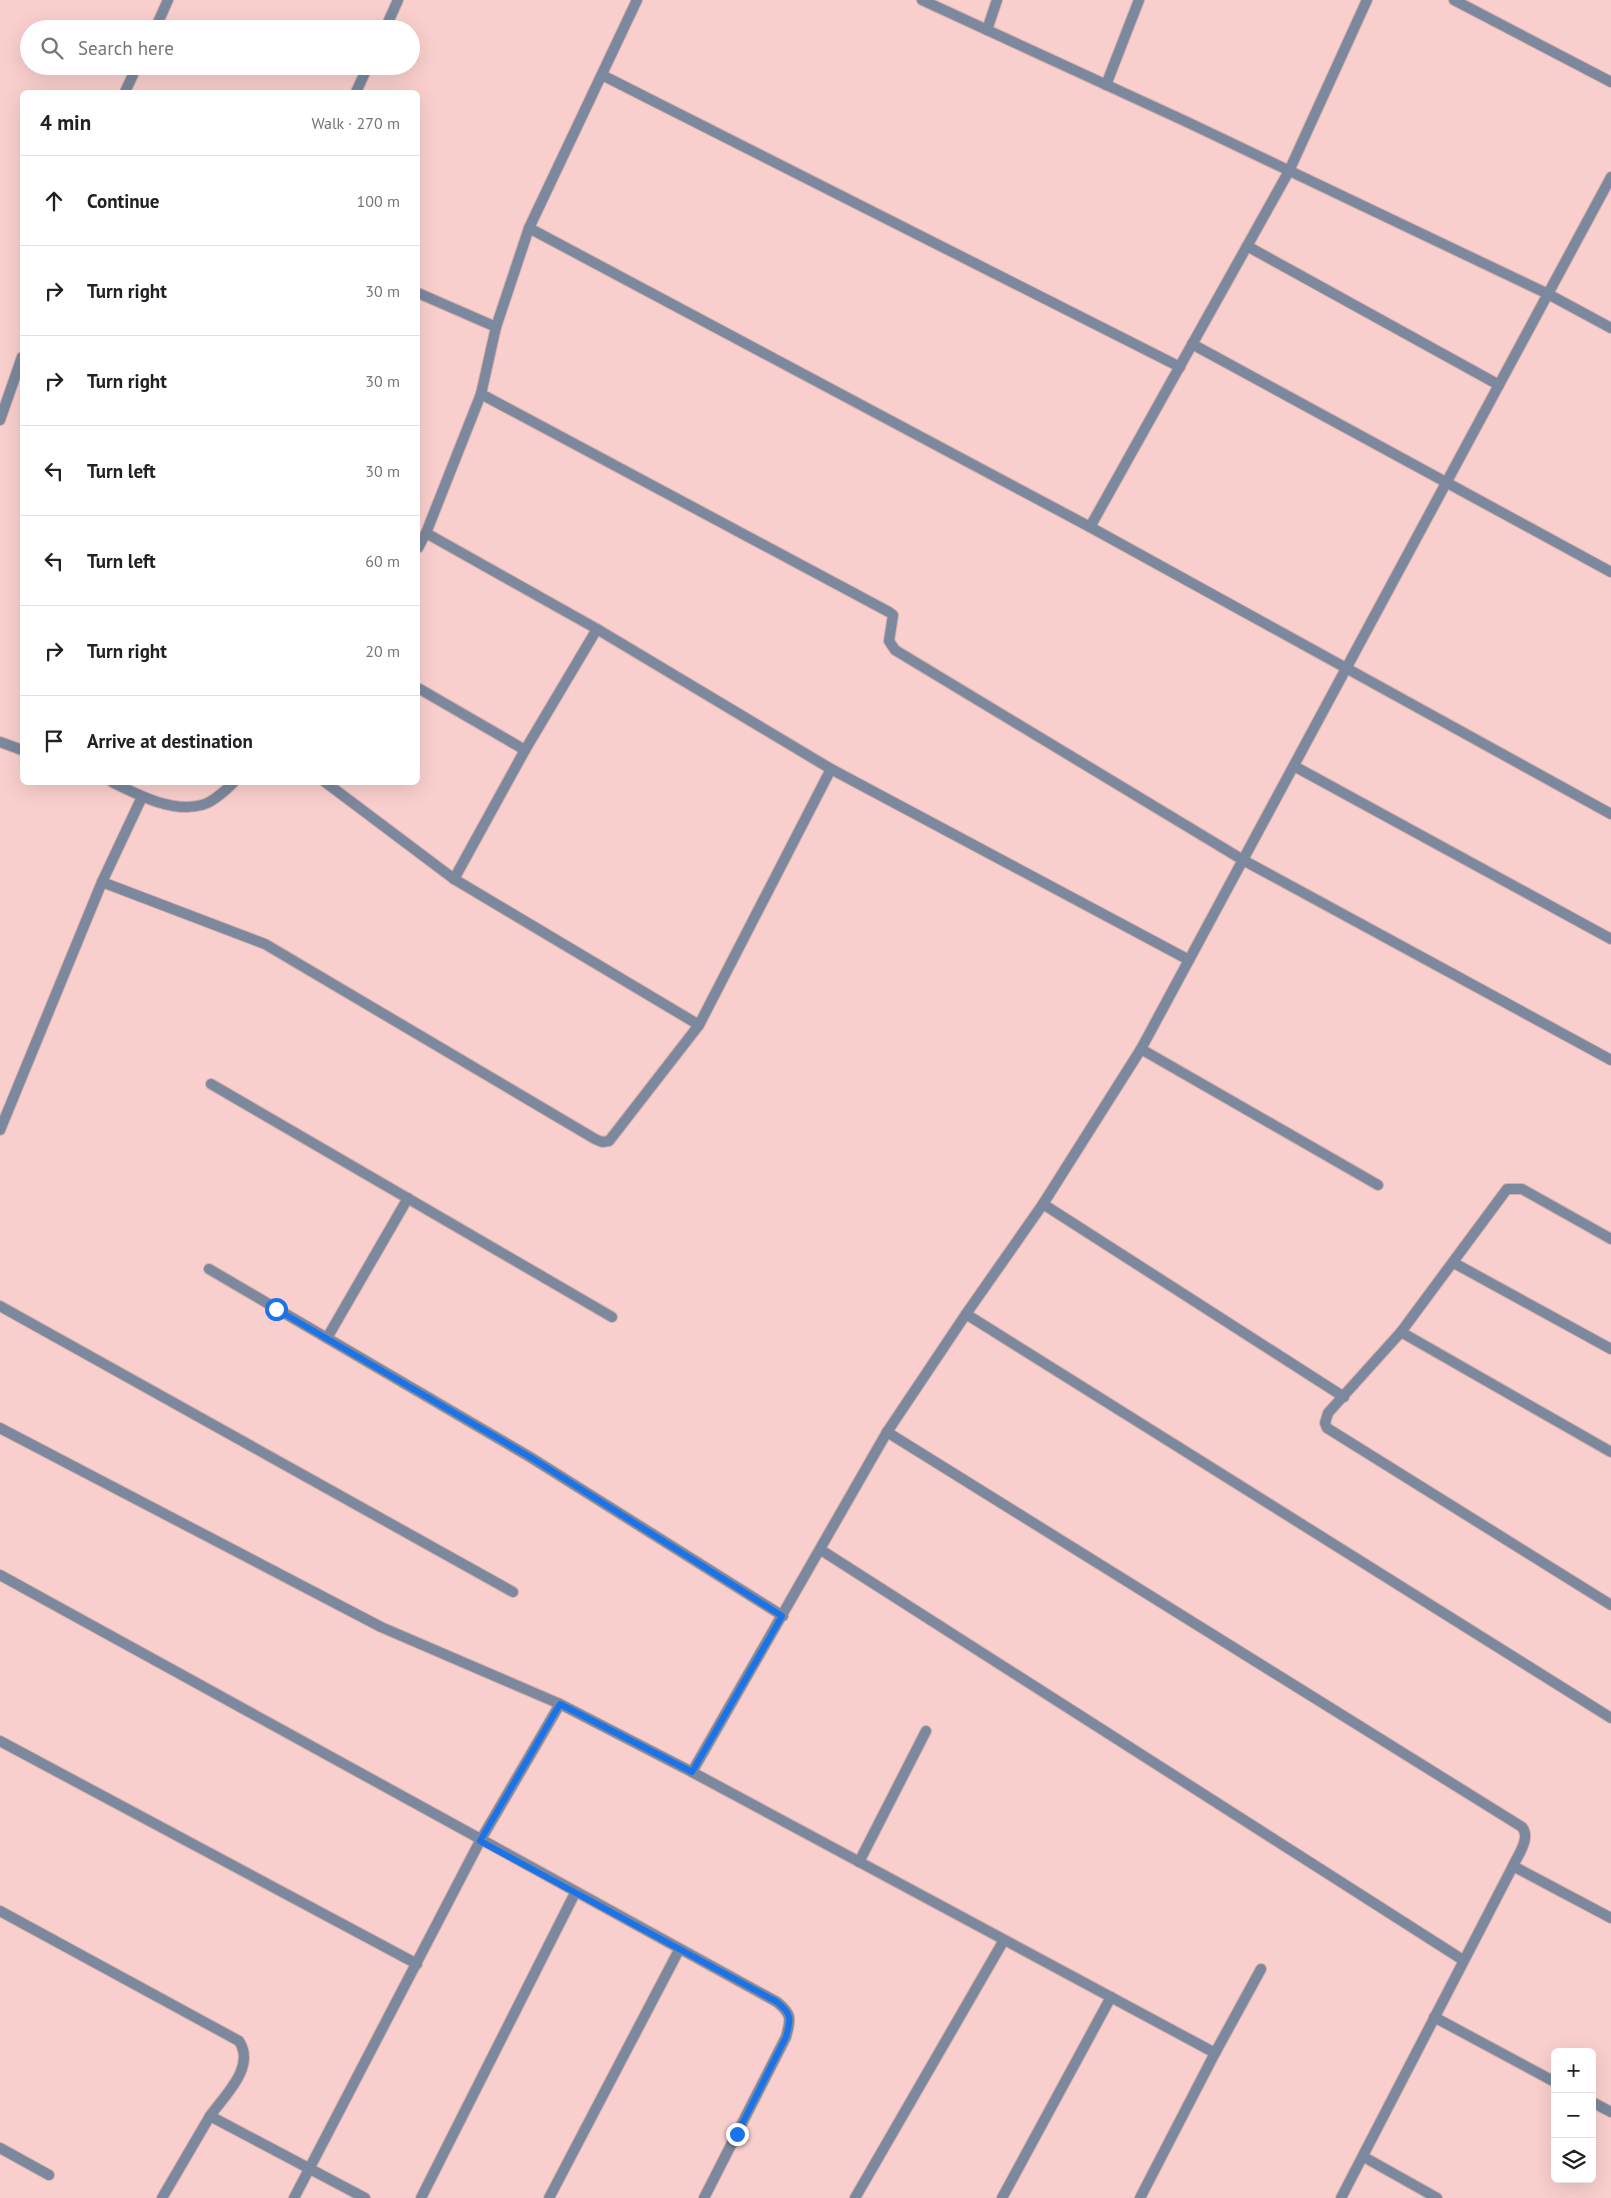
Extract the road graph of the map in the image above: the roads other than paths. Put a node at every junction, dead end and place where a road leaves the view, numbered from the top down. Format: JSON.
{"nodes":[{"id":1,"x":168,"y":0,"type":"edge"},
{"id":2,"x":398,"y":0,"type":"edge"},
{"id":3,"x":637,"y":0,"type":"edge"},
{"id":4,"x":922,"y":0,"type":"edge"},
{"id":5,"x":997,"y":0,"type":"edge"},
{"id":6,"x":1139,"y":0,"type":"edge"},
{"id":7,"x":1367,"y":0,"type":"edge"},
{"id":8,"x":1454,"y":0,"type":"edge"},
{"id":9,"x":159,"y":20,"type":"edge"},
{"id":10,"x":389,"y":20,"type":"edge"},
{"id":11,"x":987,"y":30,"type":"junction"},
{"id":12,"x":133,"y":75,"type":"edge"},
{"id":13,"x":364,"y":75,"type":"edge"},
{"id":14,"x":602,"y":75,"type":"junction"},
{"id":15,"x":1611,"y":82,"type":"edge"},
{"id":16,"x":1106,"y":85,"type":"junction"},
{"id":17,"x":126,"y":90,"type":"edge"},
{"id":18,"x":357,"y":90,"type":"edge"},
{"id":19,"x":1289,"y":171,"type":"junction"},
{"id":20,"x":1611,"y":177,"type":"edge"},
{"id":21,"x":530,"y":228,"type":"junction"},
{"id":22,"x":1247,"y":246,"type":"junction"},
{"id":23,"x":420,"y":294,"type":"edge"},
{"id":24,"x":1548,"y":294,"type":"junction"},
{"id":25,"x":496,"y":327,"type":"junction"},
{"id":26,"x":1611,"y":328,"type":"edge"},
{"id":27,"x":1192,"y":344,"type":"junction"},
{"id":28,"x":20,"y":363,"type":"edge"},
{"id":29,"x":1180,"y":367,"type":"junction"},
{"id":30,"x":1499,"y":385,"type":"junction"},
{"id":31,"x":481,"y":394,"type":"junction"},
{"id":32,"x":0,"y":420,"type":"edge"},
{"id":33,"x":1447,"y":481,"type":"junction"},
{"id":34,"x":1090,"y":527,"type":"junction"},
{"id":35,"x":426,"y":534,"type":"junction"},
{"id":36,"x":420,"y":544,"type":"edge"},
{"id":37,"x":1611,"y":572,"type":"edge"},
{"id":38,"x":597,"y":629,"type":"junction"},
{"id":39,"x":1346,"y":669,"type":"junction"},
{"id":40,"x":420,"y":689,"type":"edge"},
{"id":41,"x":0,"y":742,"type":"edge"},
{"id":42,"x":20,"y":749,"type":"edge"},
{"id":43,"x":525,"y":750,"type":"junction"},
{"id":44,"x":1294,"y":766,"type":"junction"},
{"id":45,"x":831,"y":769,"type":"junction"},
{"id":46,"x":118,"y":785,"type":"edge"},
{"id":47,"x":230,"y":785,"type":"edge"},
{"id":48,"x":330,"y":785,"type":"edge"},
{"id":49,"x":142,"y":797,"type":"junction"},
{"id":50,"x":1611,"y":814,"type":"edge"},
{"id":51,"x":1243,"y":860,"type":"junction"},
{"id":52,"x":454,"y":879,"type":"junction"},
{"id":53,"x":102,"y":882,"type":"junction"},
{"id":54,"x":1611,"y":939,"type":"edge"},
{"id":55,"x":1189,"y":960,"type":"junction"},
{"id":56,"x":699,"y":1025,"type":"junction"},
{"id":57,"x":1141,"y":1049,"type":"junction"},
{"id":58,"x":1611,"y":1060,"type":"edge"},
{"id":59,"x":211,"y":1084,"type":"dead end"},
{"id":60,"x":0,"y":1130,"type":"edge"},
{"id":61,"x":1378,"y":1185,"type":"dead end"},
{"id":62,"x":408,"y":1198,"type":"junction"},
{"id":63,"x":1043,"y":1204,"type":"junction"},
{"id":64,"x":1611,"y":1239,"type":"edge"},
{"id":65,"x":1454,"y":1263,"type":"junction"},
{"id":66,"x":209,"y":1269,"type":"dead end"},
{"id":67,"x":0,"y":1306,"type":"edge"},
{"id":68,"x":966,"y":1314,"type":"junction"},
{"id":69,"x":612,"y":1316,"type":"dead end"},
{"id":70,"x":1401,"y":1332,"type":"junction"},
{"id":71,"x":327,"y":1338,"type":"junction"},
{"id":72,"x":1611,"y":1349,"type":"edge"},
{"id":73,"x":1344,"y":1397,"type":"junction"},
{"id":74,"x":0,"y":1428,"type":"edge"},
{"id":75,"x":887,"y":1432,"type":"junction"},
{"id":76,"x":1611,"y":1452,"type":"edge"},
{"id":77,"x":821,"y":1550,"type":"junction"},
{"id":78,"x":0,"y":1576,"type":"edge"},
{"id":79,"x":513,"y":1592,"type":"dead end"},
{"id":80,"x":1611,"y":1605,"type":"edge"},
{"id":81,"x":782,"y":1616,"type":"junction"},
{"id":82,"x":560,"y":1704,"type":"junction"},
{"id":83,"x":1611,"y":1718,"type":"edge"},
{"id":84,"x":926,"y":1731,"type":"dead end"},
{"id":85,"x":0,"y":1741,"type":"edge"},
{"id":86,"x":692,"y":1772,"type":"junction"},
{"id":87,"x":480,"y":1841,"type":"junction"},
{"id":88,"x":858,"y":1862,"type":"junction"},
{"id":89,"x":1513,"y":1866,"type":"junction"},
{"id":90,"x":575,"y":1893,"type":"junction"},
{"id":91,"x":0,"y":1911,"type":"edge"},
{"id":92,"x":1611,"y":1918,"type":"edge"},
{"id":93,"x":1004,"y":1940,"type":"junction"},
{"id":94,"x":679,"y":1950,"type":"junction"},
{"id":95,"x":1463,"y":1960,"type":"junction"},
{"id":96,"x":417,"y":1964,"type":"junction"},
{"id":97,"x":1261,"y":1969,"type":"dead end"},
{"id":98,"x":1111,"y":1997,"type":"junction"},
{"id":99,"x":1434,"y":2017,"type":"junction"},
{"id":100,"x":1215,"y":2053,"type":"junction"},
{"id":101,"x":1551,"y":2080,"type":"edge"},
{"id":102,"x":1596,"y":2104,"type":"edge"},
{"id":103,"x":1611,"y":2112,"type":"edge"},
{"id":104,"x":210,"y":2116,"type":"junction"},
{"id":105,"x":0,"y":2148,"type":"edge"},
{"id":106,"x":1364,"y":2157,"type":"junction"},
{"id":107,"x":310,"y":2169,"type":"junction"},
{"id":108,"x":49,"y":2174,"type":"dead end"},
{"id":109,"x":162,"y":2198,"type":"edge"},
{"id":110,"x":294,"y":2198,"type":"edge"},
{"id":111,"x":365,"y":2198,"type":"edge"},
{"id":112,"x":421,"y":2198,"type":"edge"},
{"id":113,"x":550,"y":2198,"type":"edge"},
{"id":114,"x":704,"y":2198,"type":"edge"},
{"id":115,"x":855,"y":2198,"type":"edge"},
{"id":116,"x":1002,"y":2198,"type":"edge"},
{"id":117,"x":1140,"y":2198,"type":"edge"},
{"id":118,"x":1341,"y":2198,"type":"edge"},
{"id":119,"x":1437,"y":2198,"type":"edge"}],
"edges":[{"from":1,"to":9,"type":"street"},
{"from":2,"to":10,"type":"street"},
{"from":3,"to":14,"type":"street"},
{"from":4,"to":11,"type":"street"},
{"from":5,"to":11,"type":"street"},
{"from":6,"to":16,"type":"street"},
{"from":7,"to":19,"type":"street"},
{"from":8,"to":15,"type":"street"},
{"from":11,"to":16,"type":"street"},
{"from":12,"to":17,"type":"street"},
{"from":13,"to":18,"type":"street"},
{"from":14,"to":21,"type":"street"},
{"from":14,"to":29,"type":"street"},
{"from":16,"to":19,"type":"street"},
{"from":19,"to":22,"type":"street"},
{"from":19,"to":24,"type":"street"},
{"from":20,"to":24,"type":"street"},
{"from":21,"to":25,"type":"street"},
{"from":21,"to":34,"type":"street"},
{"from":22,"to":27,"type":"street"},
{"from":22,"to":30,"type":"street"},
{"from":23,"to":25,"type":"street"},
{"from":24,"to":26,"type":"street"},
{"from":24,"to":30,"type":"street"},
{"from":25,"to":31,"type":"street"},
{"from":27,"to":29,"type":"street"},
{"from":27,"to":33,"type":"street"},
{"from":28,"to":32,"type":"street"},
{"from":29,"to":34,"type":"street"},
{"from":30,"to":33,"type":"street"},
{"from":31,"to":35,"type":"street"},
{"from":31,"to":51,"type":"street"},
{"from":33,"to":37,"type":"street"},
{"from":33,"to":39,"type":"street"},
{"from":34,"to":39,"type":"street"},
{"from":35,"to":36,"type":"street"},
{"from":35,"to":38,"type":"street"},
{"from":38,"to":43,"type":"street"},
{"from":38,"to":45,"type":"street"},
{"from":39,"to":44,"type":"street"},
{"from":39,"to":50,"type":"street"},
{"from":40,"to":43,"type":"street"},
{"from":41,"to":42,"type":"street"},
{"from":43,"to":52,"type":"street"},
{"from":44,"to":51,"type":"street"},
{"from":44,"to":54,"type":"street"},
{"from":45,"to":55,"type":"street"},
{"from":45,"to":56,"type":"street"},
{"from":46,"to":49,"type":"street"},
{"from":47,"to":49,"type":"street"},
{"from":48,"to":52,"type":"street"},
{"from":49,"to":53,"type":"street"},
{"from":51,"to":55,"type":"street"},
{"from":51,"to":58,"type":"street"},
{"from":52,"to":56,"type":"street"},
{"from":53,"to":56,"type":"street"},
{"from":53,"to":60,"type":"street"},
{"from":55,"to":57,"type":"street"},
{"from":57,"to":61,"type":"street"},
{"from":57,"to":63,"type":"street"},
{"from":59,"to":62,"type":"street"},
{"from":62,"to":69,"type":"street"},
{"from":62,"to":71,"type":"street"},
{"from":63,"to":68,"type":"street"},
{"from":63,"to":73,"type":"street"},
{"from":64,"to":65,"type":"street"},
{"from":65,"to":70,"type":"street"},
{"from":65,"to":72,"type":"street"},
{"from":66,"to":71,"type":"street"},
{"from":67,"to":79,"type":"street"},
{"from":68,"to":75,"type":"street"},
{"from":68,"to":83,"type":"street"},
{"from":70,"to":73,"type":"street"},
{"from":70,"to":76,"type":"street"},
{"from":71,"to":81,"type":"street"},
{"from":73,"to":80,"type":"street"},
{"from":74,"to":82,"type":"street"},
{"from":75,"to":77,"type":"street"},
{"from":75,"to":89,"type":"street"},
{"from":77,"to":81,"type":"street"},
{"from":77,"to":95,"type":"street"},
{"from":78,"to":87,"type":"street"},
{"from":81,"to":86,"type":"street"},
{"from":82,"to":86,"type":"street"},
{"from":82,"to":87,"type":"street"},
{"from":84,"to":88,"type":"street"},
{"from":85,"to":96,"type":"street"},
{"from":86,"to":88,"type":"street"},
{"from":87,"to":90,"type":"street"},
{"from":87,"to":96,"type":"street"},
{"from":88,"to":93,"type":"street"},
{"from":89,"to":92,"type":"street"},
{"from":89,"to":95,"type":"street"},
{"from":90,"to":94,"type":"street"},
{"from":90,"to":112,"type":"street"},
{"from":91,"to":104,"type":"street"},
{"from":93,"to":98,"type":"street"},
{"from":93,"to":115,"type":"street"},
{"from":94,"to":113,"type":"street"},
{"from":94,"to":114,"type":"street"},
{"from":95,"to":99,"type":"street"},
{"from":96,"to":107,"type":"street"},
{"from":97,"to":100,"type":"street"},
{"from":98,"to":100,"type":"street"},
{"from":98,"to":116,"type":"street"},
{"from":99,"to":101,"type":"street"},
{"from":99,"to":106,"type":"street"},
{"from":100,"to":117,"type":"street"},
{"from":102,"to":103,"type":"street"},
{"from":104,"to":107,"type":"street"},
{"from":104,"to":109,"type":"street"},
{"from":105,"to":108,"type":"street"},
{"from":106,"to":118,"type":"street"},
{"from":106,"to":119,"type":"street"},
{"from":107,"to":110,"type":"street"},
{"from":107,"to":111,"type":"street"}]}
